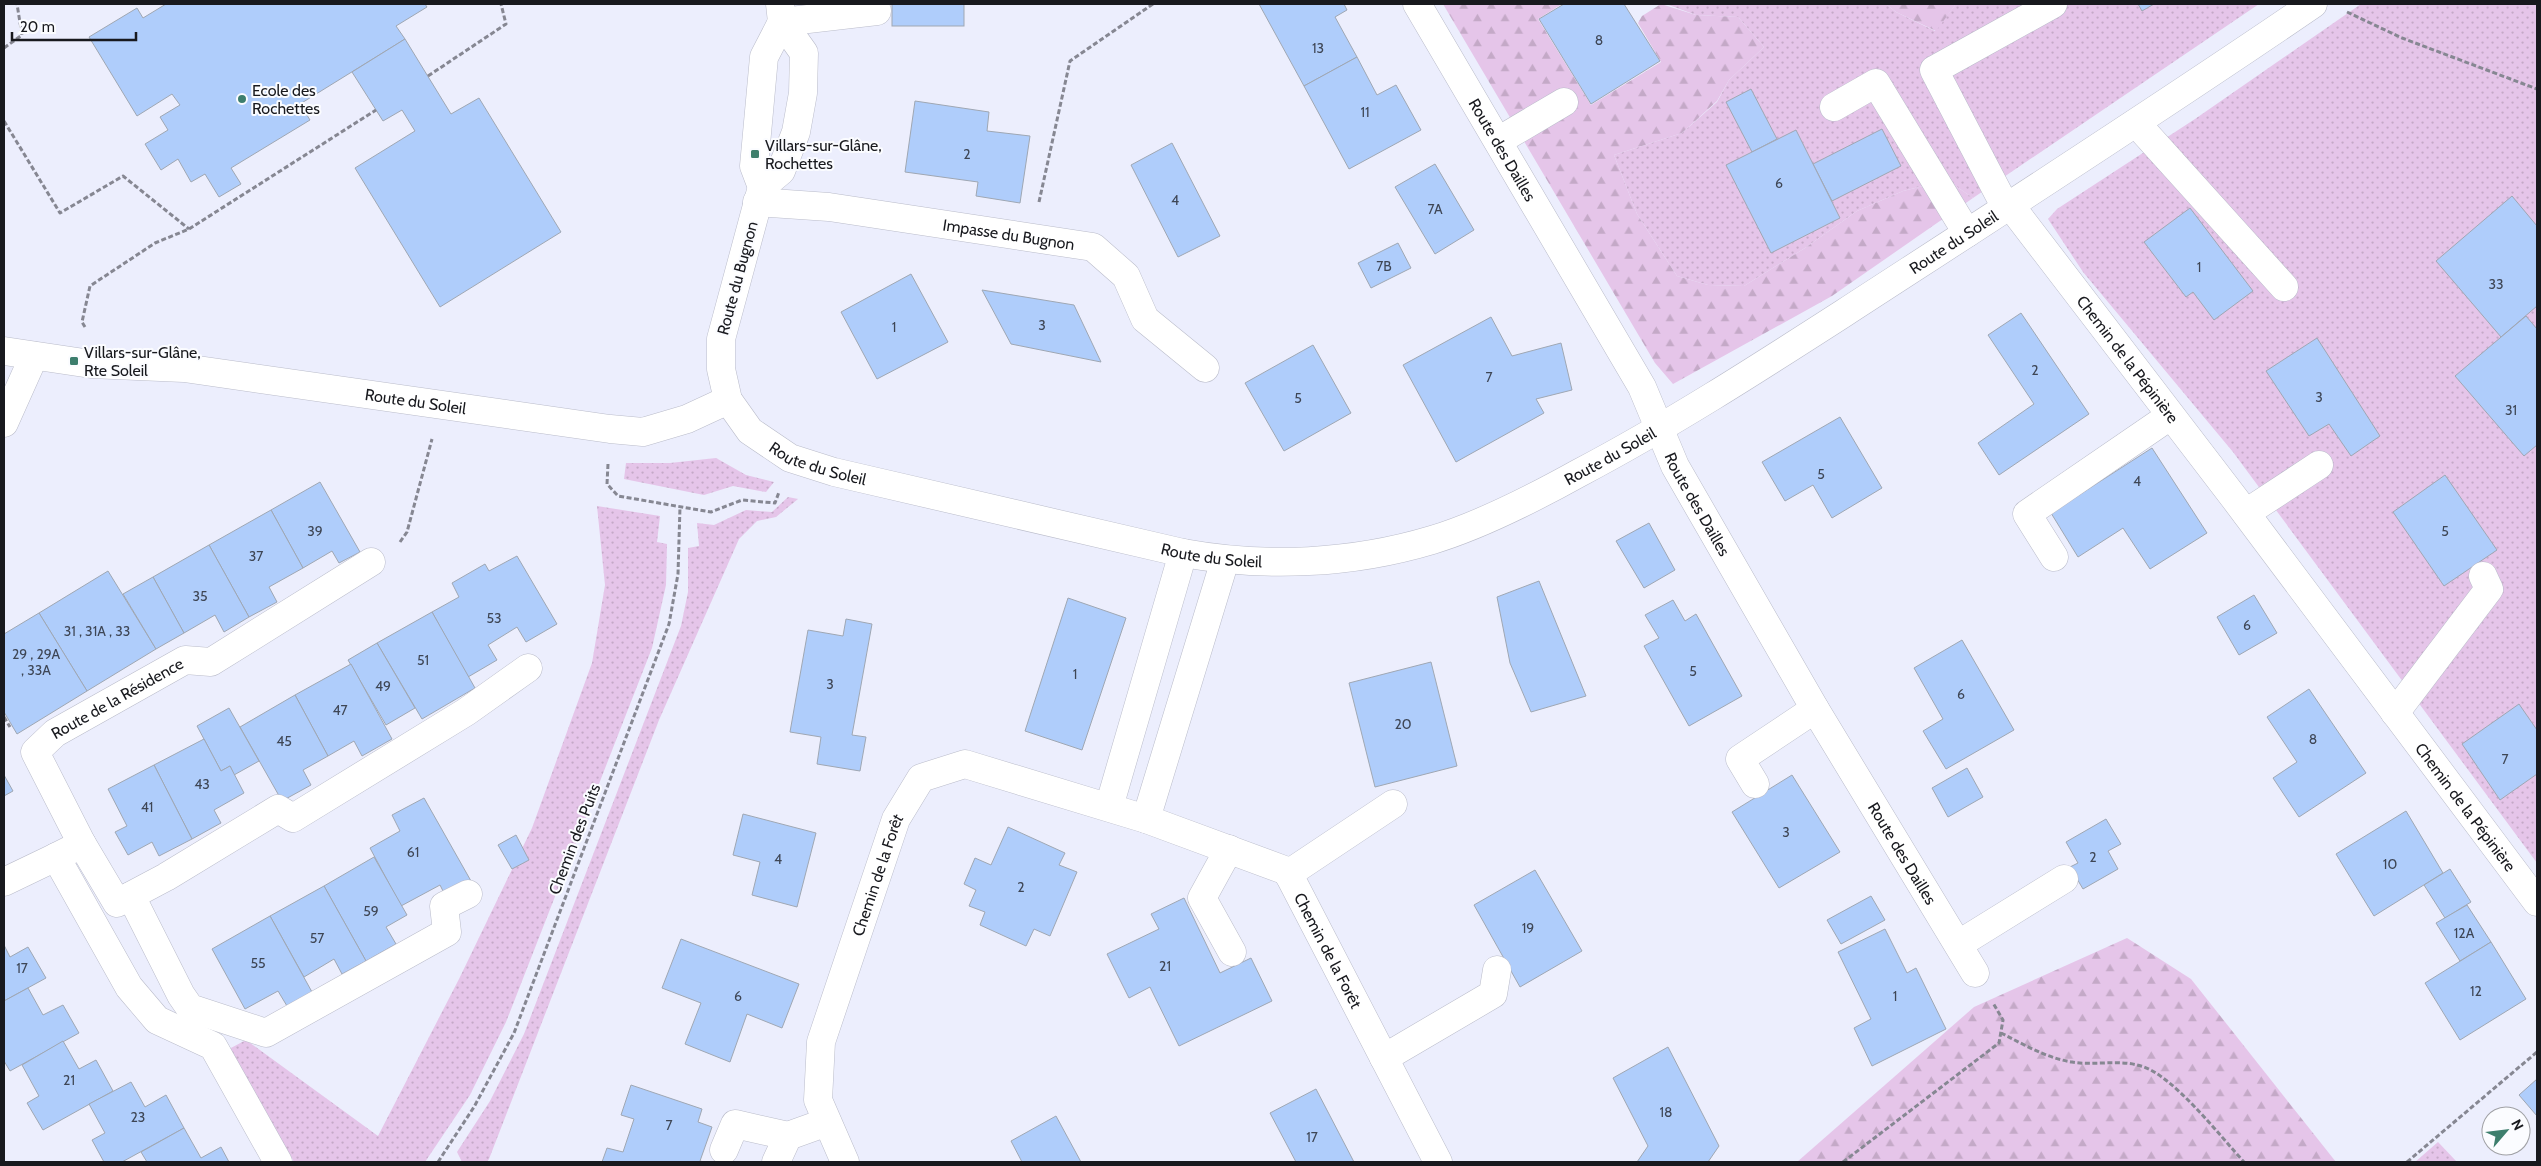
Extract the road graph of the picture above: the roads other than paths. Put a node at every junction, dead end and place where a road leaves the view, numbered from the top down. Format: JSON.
{"nodes":[{"id":1,"x":1417,"y":4,"type":"edge"},
{"id":2,"x":2053,"y":4,"type":"edge"},
{"id":3,"x":2310,"y":5,"type":"edge"},
{"id":4,"x":877,"y":11,"type":"dead end"},
{"id":5,"x":781,"y":13,"type":"edge"},
{"id":6,"x":1564,"y":102,"type":"dead end"},
{"id":7,"x":1834,"y":107,"type":"dead end"},
{"id":8,"x":2136,"y":123,"type":"junction"},
{"id":9,"x":1498,"y":141,"type":"junction"},
{"id":10,"x":760,"y":194,"type":"junction"},
{"id":11,"x":2008,"y":207,"type":"junction"},
{"id":12,"x":1967,"y":233,"type":"junction"},
{"id":13,"x":2284,"y":287,"type":"dead end"},
{"id":14,"x":4,"y":351,"type":"edge"},
{"id":15,"x":34,"y":356,"type":"junction"},
{"id":16,"x":1205,"y":368,"type":"dead end"},
{"id":17,"x":728,"y":400,"type":"junction"},
{"id":18,"x":2170,"y":416,"type":"junction"},
{"id":19,"x":4,"y":423,"type":"edge"},
{"id":20,"x":1660,"y":429,"type":"junction"},
{"id":21,"x":2319,"y":465,"type":"dead end"},
{"id":22,"x":2246,"y":513,"type":"junction"},
{"id":23,"x":1184,"y":553,"type":"junction"},
{"id":24,"x":2054,"y":557,"type":"dead end"},
{"id":25,"x":1225,"y":560,"type":"junction"},
{"id":26,"x":371,"y":562,"type":"road end"},
{"id":27,"x":2483,"y":576,"type":"dead end"},
{"id":28,"x":528,"y":668,"type":"dead end"},
{"id":29,"x":1815,"y":709,"type":"junction"},
{"id":30,"x":2395,"y":713,"type":"junction"},
{"id":31,"x":1754,"y":784,"type":"dead end"},
{"id":32,"x":1393,"y":804,"type":"dead end"},
{"id":33,"x":1109,"y":807,"type":"junction"},
{"id":34,"x":1146,"y":819,"type":"junction"},
{"id":35,"x":82,"y":844,"type":"junction"},
{"id":36,"x":1229,"y":850,"type":"junction"},
{"id":37,"x":56,"y":856,"type":"junction"},
{"id":38,"x":1288,"y":874,"type":"junction"},
{"id":39,"x":2064,"y":879,"type":"dead end"},
{"id":40,"x":4,"y":882,"type":"edge"},
{"id":41,"x":468,"y":894,"type":"dead end"},
{"id":42,"x":131,"y":896,"type":"junction"},
{"id":43,"x":2537,"y":902,"type":"edge"},
{"id":44,"x":1958,"y":944,"type":"junction"},
{"id":45,"x":1232,"y":952,"type":"dead end"},
{"id":46,"x":1497,"y":970,"type":"dead end"},
{"id":47,"x":1975,"y":972,"type":"road end"},
{"id":48,"x":1384,"y":1058,"type":"junction"},
{"id":49,"x":827,"y":1122,"type":"junction"},
{"id":50,"x":788,"y":1136,"type":"junction"},
{"id":51,"x":724,"y":1150,"type":"dead end"},
{"id":52,"x":278,"y":1162,"type":"edge"},
{"id":53,"x":776,"y":1162,"type":"edge"},
{"id":54,"x":845,"y":1162,"type":"edge"},
{"id":55,"x":1438,"y":1162,"type":"edge"}],
"edges":[{"from":1,"to":9,"type":"street","name":"Route des Dailles"},
{"from":2,"to":11,"type":"street","name":"Chemin de la Pépinière"},
{"from":3,"to":8,"type":"street","name":"Route du Soleil"},
{"from":4,"to":5,"type":"street"},
{"from":5,"to":10,"type":"street"},
{"from":5,"to":10,"type":"street"},
{"from":6,"to":9,"type":"street"},
{"from":7,"to":12,"type":"street"},
{"from":8,"to":11,"type":"street","name":"Route du Soleil"},
{"from":8,"to":13,"type":"street"},
{"from":9,"to":20,"type":"street","name":"Route des Dailles"},
{"from":10,"to":16,"type":"street","name":"Impasse du Bugnon"},
{"from":10,"to":17,"type":"street","name":"Route du Bugnon"},
{"from":11,"to":12,"type":"street","name":"Route du Soleil"},
{"from":11,"to":18,"type":"street","name":"Chemin de la Pépinière"},
{"from":12,"to":20,"type":"street","name":"Route du Soleil"},
{"from":14,"to":15,"type":"street","name":"Route du Soleil"},
{"from":15,"to":17,"type":"street","name":"Route du Soleil"},
{"from":15,"to":19,"type":"street"},
{"from":17,"to":23,"type":"street","name":"Route du Soleil"},
{"from":18,"to":22,"type":"street","name":"Chemin de la Pépinière"},
{"from":18,"to":24,"type":"street"},
{"from":20,"to":25,"type":"street","name":"Route du Soleil"},
{"from":20,"to":29,"type":"street","name":"Route des Dailles"},
{"from":21,"to":22,"type":"street"},
{"from":22,"to":30,"type":"street","name":"Chemin de la Pépinière"},
{"from":23,"to":25,"type":"street","name":"Route du Soleil"},
{"from":23,"to":33,"type":"street"},
{"from":25,"to":34,"type":"street"},
{"from":26,"to":35,"type":"street","name":"Route de la Résidence"},
{"from":27,"to":30,"type":"street"},
{"from":28,"to":42,"type":"street"},
{"from":29,"to":31,"type":"street"},
{"from":29,"to":44,"type":"street","name":"Route des Dailles"},
{"from":30,"to":43,"type":"street","name":"Chemin de la Pépinière"},
{"from":32,"to":38,"type":"street"},
{"from":33,"to":34,"type":"street","name":"Chemin de la Forêt"},
{"from":33,"to":49,"type":"street","name":"Chemin de la Forêt"},
{"from":34,"to":36,"type":"street","name":"Chemin de la Forêt"},
{"from":35,"to":37,"type":"street"},
{"from":35,"to":42,"type":"street","name":"Route de la Résidence"},
{"from":36,"to":38,"type":"street","name":"Chemin de la Forêt"},
{"from":36,"to":45,"type":"street"},
{"from":37,"to":40,"type":"street"},
{"from":37,"to":52,"type":"street"},
{"from":38,"to":48,"type":"street","name":"Chemin de la Forêt"},
{"from":39,"to":44,"type":"street"},
{"from":41,"to":42,"type":"street"},
{"from":44,"to":47,"type":"street","name":"Route des Dailles"},
{"from":46,"to":48,"type":"street"},
{"from":48,"to":55,"type":"street","name":"Chemin de la Forêt"},
{"from":49,"to":50,"type":"street"},
{"from":49,"to":54,"type":"street","name":"Chemin de la Forêt"},
{"from":50,"to":51,"type":"street"},
{"from":50,"to":53,"type":"street"}]}
